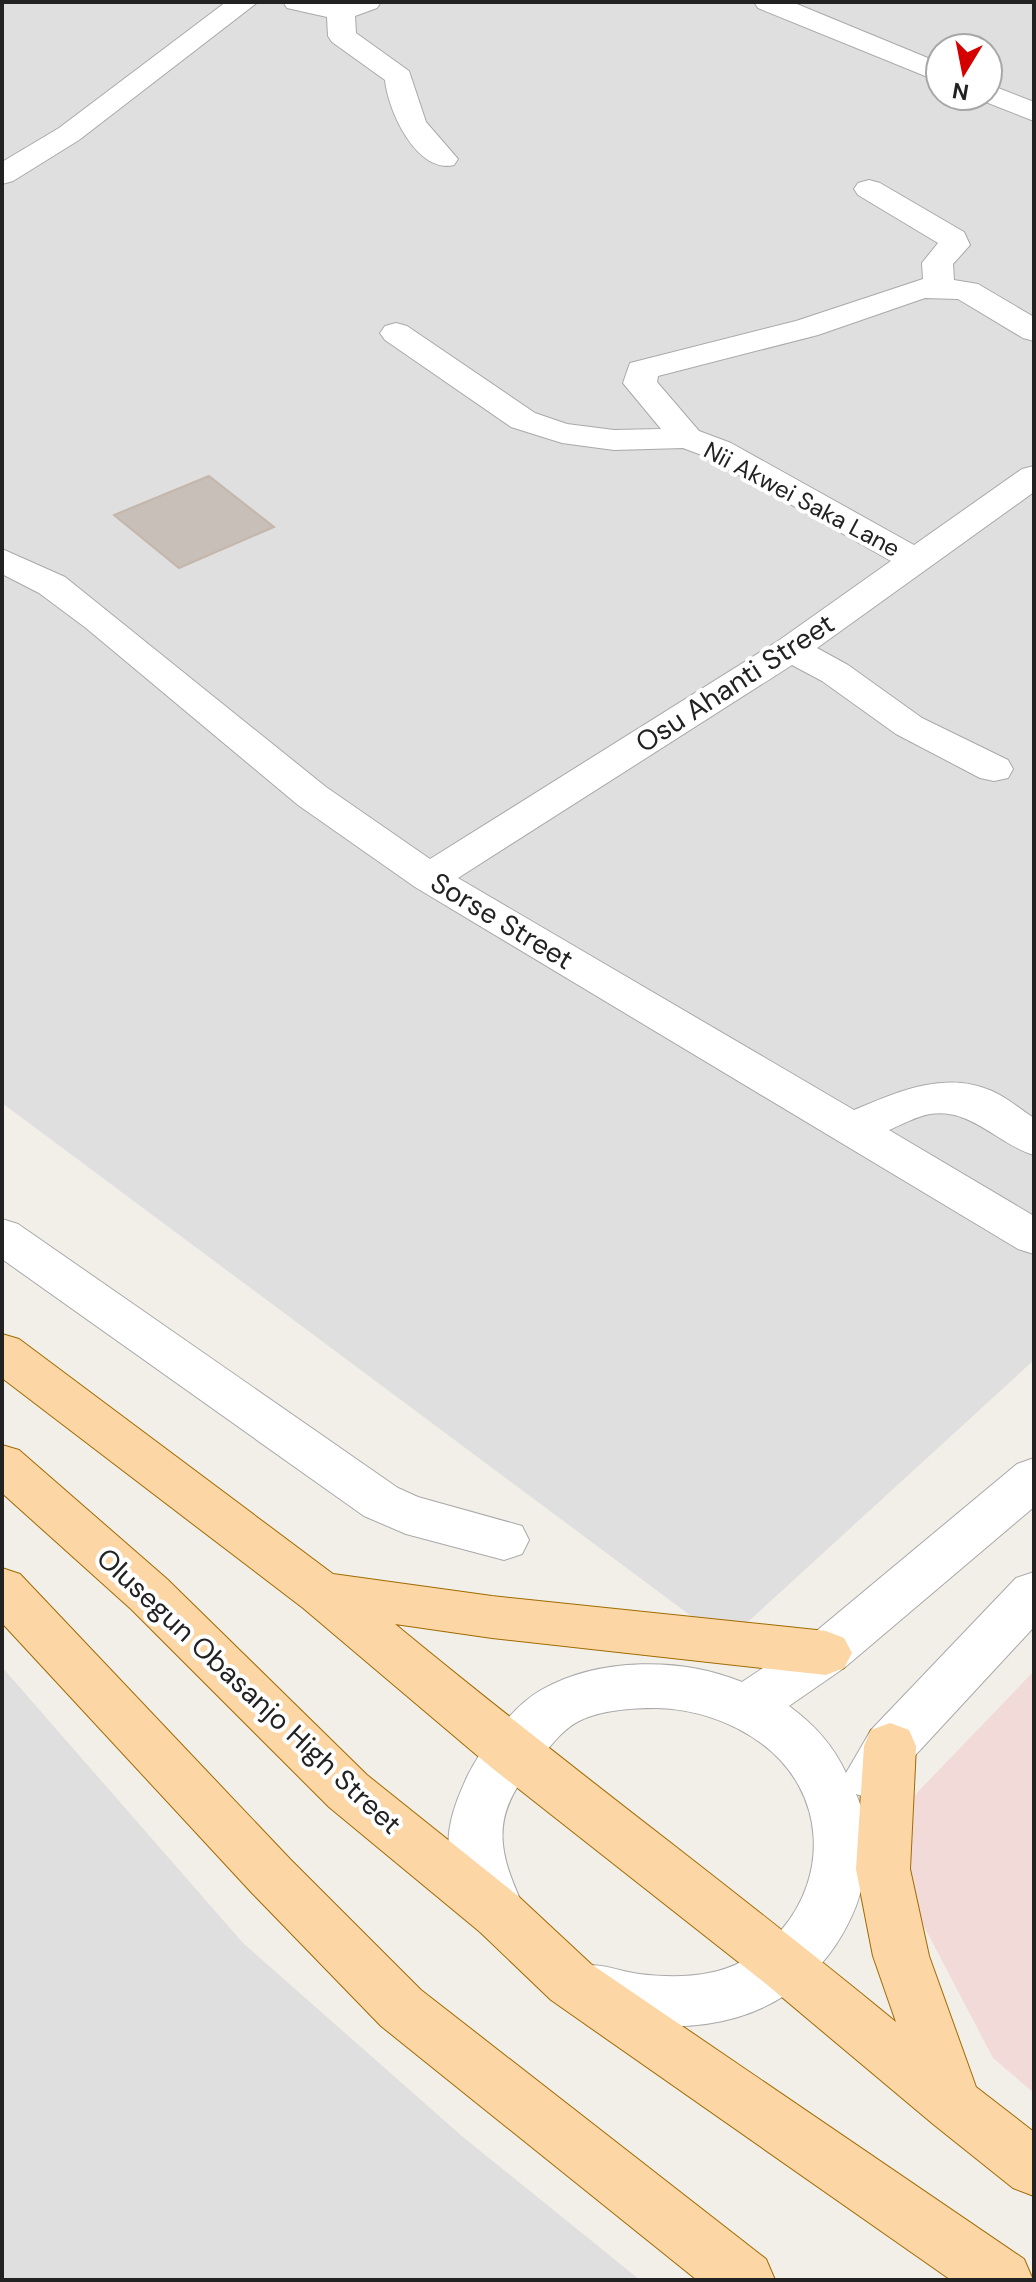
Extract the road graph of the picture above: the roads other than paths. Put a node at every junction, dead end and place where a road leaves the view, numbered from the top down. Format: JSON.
{"nodes":[{"id":1,"x":244,"y":2,"type":"edge"},
{"id":2,"x":297,"y":2,"type":"edge"},
{"id":3,"x":768,"y":2,"type":"edge"},
{"id":4,"x":354,"y":7,"type":"edge"},
{"id":5,"x":924,"y":66,"type":"edge"},
{"id":6,"x":1004,"y":100,"type":"edge"},
{"id":7,"x":1034,"y":112,"type":"edge"},
{"id":8,"x":443,"y":159,"type":"dead end"},
{"id":9,"x":2,"y":175,"type":"edge"},
{"id":10,"x":869,"y":189,"type":"dead end"},
{"id":11,"x":941,"y":287,"type":"junction"},
{"id":12,"x":1034,"y":331,"type":"edge"},
{"id":13,"x":396,"y":333,"type":"dead end"},
{"id":14,"x":687,"y":438,"type":"junction"},
{"id":15,"x":1034,"y":476,"type":"edge"},
{"id":16,"x":2,"y":560,"type":"edge"},
{"id":17,"x":917,"y":561,"type":"junction"},
{"id":18,"x":791,"y":649,"type":"junction"},
{"id":19,"x":994,"y":769,"type":"dead end"},
{"id":20,"x":429,"y":878,"type":"junction"},
{"id":21,"x":851,"y":1128,"type":"junction"},
{"id":22,"x":1034,"y":1139,"type":"edge"},
{"id":23,"x":2,"y":1236,"type":"edge"},
{"id":24,"x":1034,"y":1237,"type":"edge"},
{"id":25,"x":2,"y":1352,"type":"edge"},
{"id":26,"x":2,"y":1464,"type":"edge"},
{"id":27,"x":1034,"y":1478,"type":"edge"},
{"id":28,"x":504,"y":1540,"type":"dead end"},
{"id":29,"x":2,"y":1589,"type":"edge"},
{"id":30,"x":321,"y":1593,"type":"junction"},
{"id":31,"x":1034,"y":1593,"type":"edge"},
{"id":32,"x":826,"y":1653,"type":"junction"},
{"id":33,"x":748,"y":1706,"type":"junction"},
{"id":34,"x":890,"y":1746,"type":"junction"},
{"id":35,"x":511,"y":1752,"type":"junction"},
{"id":36,"x":841,"y":1827,"type":"junction"},
{"id":37,"x":499,"y":1914,"type":"junction"},
{"id":38,"x":785,"y":1965,"type":"junction"},
{"id":39,"x":571,"y":1982,"type":"junction"},
{"id":40,"x":953,"y":2105,"type":"junction"},
{"id":41,"x":1034,"y":2168,"type":"edge"},
{"id":42,"x":745,"y":2280,"type":"edge"},
{"id":43,"x":1003,"y":2280,"type":"edge"}],
"edges":[{"from":1,"to":9,"type":"street"},
{"from":2,"to":4,"type":"street"},
{"from":3,"to":5,"type":"street"},
{"from":4,"to":8,"type":"street"},
{"from":6,"to":7,"type":"street"},
{"from":10,"to":11,"type":"street"},
{"from":11,"to":12,"type":"street"},
{"from":11,"to":14,"type":"street"},
{"from":13,"to":14,"type":"street"},
{"from":14,"to":17,"type":"street","name":"Nii Akwei Saka Lane"},
{"from":15,"to":17,"type":"street","name":"Osu Ahanti Street"},
{"from":16,"to":20,"type":"street","name":"Sorse Street"},
{"from":17,"to":18,"type":"street","name":"Osu Ahanti Street"},
{"from":18,"to":19,"type":"street"},
{"from":18,"to":20,"type":"street","name":"Osu Ahanti Street"},
{"from":20,"to":21,"type":"street","name":"Sorse Street"},
{"from":21,"to":22,"type":"street"},
{"from":21,"to":24,"type":"street","name":"Sorse Street"},
{"from":23,"to":28,"type":"street"},
{"from":25,"to":30,"type":"main road"},
{"from":26,"to":37,"type":"main road","name":"Olusegun Obasanjo High Street"},
{"from":27,"to":32,"type":"street"},
{"from":29,"to":42,"type":"main road"},
{"from":30,"to":32,"type":"main road"},
{"from":30,"to":35,"type":"main road"},
{"from":31,"to":34,"type":"street"},
{"from":32,"to":33,"type":"street"},
{"from":33,"to":35,"type":"street","name":"Olusegun Obasanjo High Street"},
{"from":33,"to":36,"type":"street","name":"Olusegun Obasanjo High Street"},
{"from":34,"to":36,"type":"street"},
{"from":34,"to":40,"type":"main road"},
{"from":35,"to":37,"type":"street","name":"Olusegun Obasanjo High Street"},
{"from":35,"to":38,"type":"main road"},
{"from":36,"to":38,"type":"street","name":"Olusegun Obasanjo High Street"},
{"from":37,"to":39,"type":"main road","name":"Olusegun Obasanjo High Street"},
{"from":38,"to":39,"type":"street","name":"Olusegun Obasanjo High Street"},
{"from":38,"to":40,"type":"main road"},
{"from":39,"to":43,"type":"main road","name":"Olusegun Obasanjo High Street"},
{"from":40,"to":41,"type":"main road"}]}
